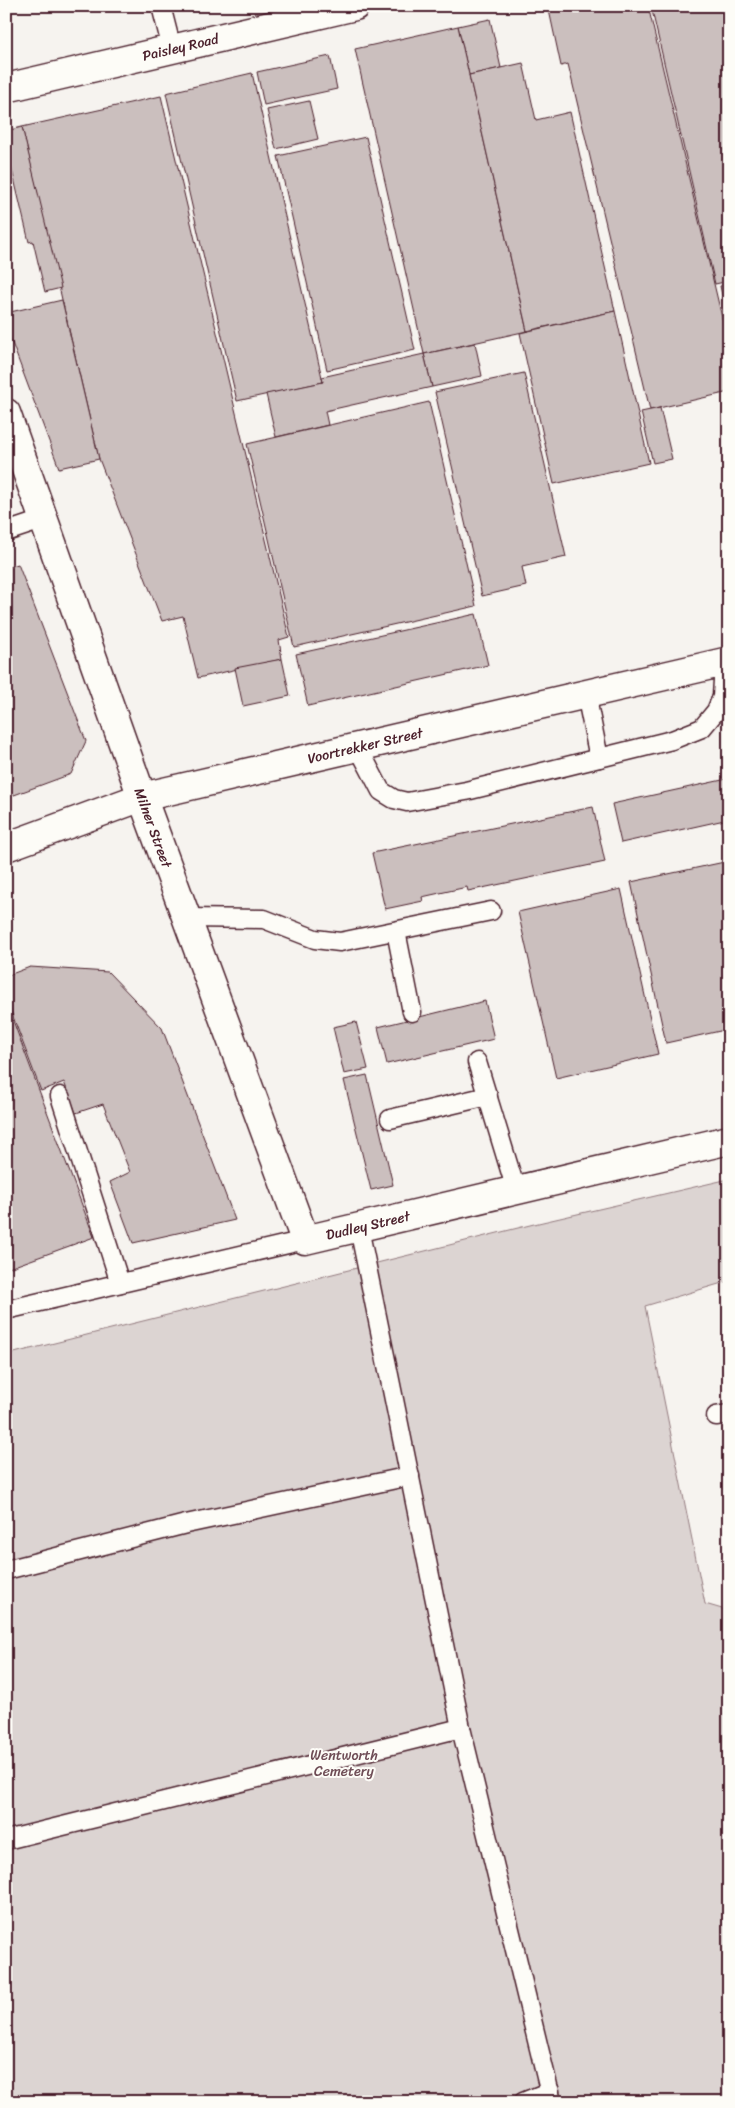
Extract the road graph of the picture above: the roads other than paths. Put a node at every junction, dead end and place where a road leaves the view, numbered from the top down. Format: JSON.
{"nodes":[{"id":1,"x":161,"y":6,"type":"edge"},
{"id":2,"x":355,"y":6,"type":"edge"},
{"id":3,"x":172,"y":50,"type":"junction"},
{"id":4,"x":6,"y":88,"type":"edge"},
{"id":5,"x":6,"y":413,"type":"edge"},
{"id":6,"x":45,"y":519,"type":"junction"},
{"id":7,"x":6,"y":532,"type":"edge"},
{"id":8,"x":726,"y":662,"type":"edge"},
{"id":9,"x":586,"y":694,"type":"junction"},
{"id":10,"x":358,"y":747,"type":"junction"},
{"id":11,"x":599,"y":758,"type":"junction"},
{"id":12,"x":142,"y":797,"type":"junction"},
{"id":13,"x":6,"y":847,"type":"edge"},
{"id":14,"x":491,"y":911,"type":"dead end"},
{"id":15,"x":186,"y":918,"type":"junction"},
{"id":16,"x":396,"y":931,"type":"junction"},
{"id":17,"x":412,"y":1012,"type":"dead end"},
{"id":18,"x":477,"y":1062,"type":"dead end"},
{"id":19,"x":60,"y":1096,"type":"dead end"},
{"id":20,"x":488,"y":1096,"type":"junction"},
{"id":21,"x":390,"y":1119,"type":"dead end"},
{"id":22,"x":729,"y":1140,"type":"edge"},
{"id":23,"x":516,"y":1190,"type":"junction"},
{"id":24,"x":359,"y":1228,"type":"junction"},
{"id":25,"x":305,"y":1240,"type":"junction"},
{"id":26,"x":120,"y":1283,"type":"junction"},
{"id":27,"x":6,"y":1310,"type":"edge"},
{"id":28,"x":410,"y":1476,"type":"junction"},
{"id":29,"x":6,"y":1570,"type":"edge"},
{"id":30,"x":461,"y":1728,"type":"junction"},
{"id":31,"x":6,"y":1840,"type":"edge"},
{"id":32,"x":551,"y":2096,"type":"edge"},
{"id":33,"x":523,"y":2102,"type":"edge"}],
"edges":[{"from":1,"to":3,"type":"lane"},
{"from":2,"to":3,"type":"street","name":"Paisley Road"},
{"from":3,"to":4,"type":"street","name":"Paisley Road"},
{"from":5,"to":6,"type":"street","name":"Milner Street"},
{"from":6,"to":7,"type":"lane"},
{"from":6,"to":12,"type":"street","name":"Milner Street"},
{"from":8,"to":9,"type":"street","name":"Voortrekker Street"},
{"from":8,"to":11,"type":"lane"},
{"from":9,"to":10,"type":"street","name":"Voortrekker Street"},
{"from":9,"to":11,"type":"lane"},
{"from":10,"to":11,"type":"lane"},
{"from":10,"to":12,"type":"street","name":"Voortrekker Street"},
{"from":12,"to":13,"type":"street","name":"Voortrekker Street"},
{"from":12,"to":15,"type":"street","name":"Milner Street"},
{"from":14,"to":16,"type":"lane"},
{"from":15,"to":16,"type":"lane"},
{"from":15,"to":25,"type":"street","name":"Milner Street"},
{"from":16,"to":17,"type":"lane"},
{"from":18,"to":20,"type":"lane"},
{"from":19,"to":26,"type":"lane"},
{"from":20,"to":21,"type":"lane"},
{"from":20,"to":23,"type":"lane"},
{"from":22,"to":23,"type":"street","name":"Dudley Street"},
{"from":23,"to":24,"type":"street","name":"Dudley Street"},
{"from":24,"to":25,"type":"street","name":"Dudley Street"},
{"from":24,"to":28,"type":"lane"},
{"from":25,"to":26,"type":"lane","name":"Dudley Street"},
{"from":26,"to":27,"type":"lane","name":"Dudley Street"},
{"from":28,"to":29,"type":"lane"},
{"from":28,"to":30,"type":"lane"},
{"from":30,"to":31,"type":"lane"},
{"from":30,"to":32,"type":"lane"},
{"from":32,"to":33,"type":"lane"}]}
